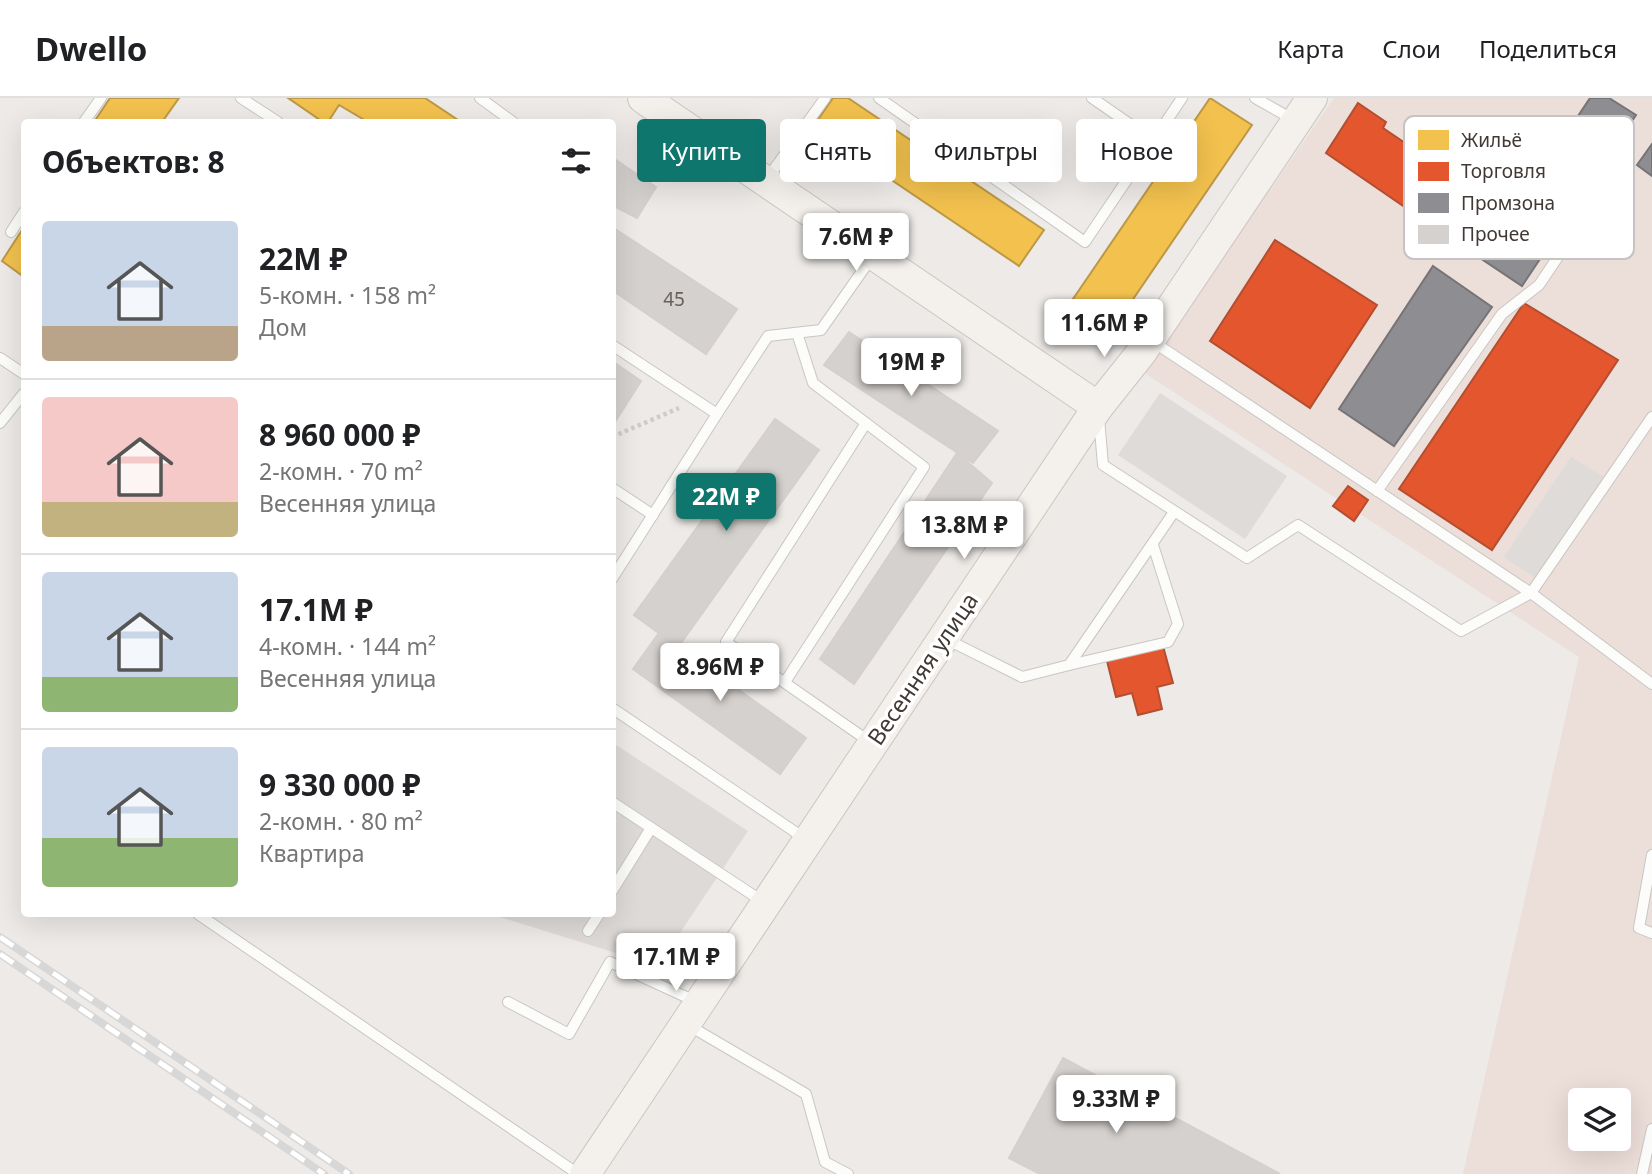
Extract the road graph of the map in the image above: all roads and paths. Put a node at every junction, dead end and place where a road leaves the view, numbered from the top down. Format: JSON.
{"nodes":[{"id":1,"x":101,"y":98,"type":"edge"},
{"id":2,"x":241,"y":98,"type":"edge"},
{"id":3,"x":480,"y":98,"type":"edge"},
{"id":4,"x":643,"y":98,"type":"edge"},
{"id":5,"x":825,"y":98,"type":"edge"},
{"id":6,"x":879,"y":98,"type":"edge"},
{"id":7,"x":1091,"y":98,"type":"edge"},
{"id":8,"x":1182,"y":98,"type":"edge"},
{"id":9,"x":1255,"y":98,"type":"edge"},
{"id":10,"x":1304,"y":110,"type":"edge"},
{"id":11,"x":86,"y":119,"type":"edge"},
{"id":12,"x":273,"y":119,"type":"edge"},
{"id":13,"x":509,"y":119,"type":"edge"},
{"id":14,"x":674,"y":119,"type":"edge"},
{"id":15,"x":1122,"y":119,"type":"edge"},
{"id":16,"x":1168,"y":119,"type":"edge"},
{"id":17,"x":766,"y":181,"type":"joint"},
{"id":18,"x":1125,"y":182,"type":"edge"},
{"id":19,"x":21,"y":217,"type":"edge"},
{"id":20,"x":11,"y":232,"type":"dead end"},
{"id":21,"x":874,"y":254,"type":"junction"},
{"id":22,"x":1556,"y":259,"type":"edge"},
{"id":23,"x":797,"y":333,"type":"junction"},
{"id":24,"x":1150,"y":340,"type":"junction"},
{"id":25,"x":616,"y":348,"type":"edge"},
{"id":26,"x":0,"y":358,"type":"edge"},
{"id":27,"x":21,"y":372,"type":"edge"},
{"id":28,"x":21,"y":397,"type":"edge"},
{"id":29,"x":696,"y":401,"type":"junction"},
{"id":30,"x":1098,"y":407,"type":"junction"},
{"id":31,"x":717,"y":414,"type":"junction"},
{"id":32,"x":1652,"y":417,"type":"edge"},
{"id":33,"x":0,"y":423,"type":"edge"},
{"id":34,"x":866,"y":423,"type":"junction"},
{"id":35,"x":616,"y":435,"type":"edge"},
{"id":36,"x":616,"y":491,"type":"edge"},
{"id":37,"x":1377,"y":491,"type":"junction"},
{"id":38,"x":1174,"y":512,"type":"junction"},
{"id":39,"x":653,"y":515,"type":"junction"},
{"id":40,"x":1153,"y":544,"type":"junction"},
{"id":41,"x":616,"y":573,"type":"edge"},
{"id":42,"x":1531,"y":593,"type":"junction"},
{"id":43,"x":944,"y":637,"type":"junction"},
{"id":44,"x":1069,"y":665,"type":"junction"},
{"id":45,"x":785,"y":682,"type":"junction"},
{"id":46,"x":1652,"y":684,"type":"edge"},
{"id":47,"x":616,"y":711,"type":"edge"},
{"id":48,"x":873,"y":744,"type":"junction"},
{"id":49,"x":616,"y":805,"type":"edge"},
{"id":50,"x":651,"y":828,"type":"junction"},
{"id":51,"x":808,"y":840,"type":"junction"},
{"id":52,"x":1652,"y":855,"type":"edge"},
{"id":53,"x":616,"y":885,"type":"edge"},
{"id":54,"x":766,"y":904,"type":"junction"},
{"id":55,"x":202,"y":917,"type":"edge"},
{"id":56,"x":597,"y":917,"type":"edge"},
{"id":57,"x":588,"y":931,"type":"dead end"},
{"id":58,"x":1652,"y":933,"type":"edge"},
{"id":59,"x":508,"y":1002,"type":"dead end"},
{"id":60,"x":693,"y":1014,"type":"junction"},
{"id":61,"x":1652,"y":1129,"type":"edge"},
{"id":62,"x":578,"y":1174,"type":"edge"},
{"id":63,"x":585,"y":1174,"type":"edge"},
{"id":64,"x":848,"y":1174,"type":"edge"},
{"id":65,"x":1642,"y":1174,"type":"edge"}],
"edges":[{"from":1,"to":11,"type":"lane"},
{"from":2,"to":12,"type":"lane"},
{"from":3,"to":13,"type":"lane"},
{"from":4,"to":14,"type":"street"},
{"from":5,"to":17,"type":"lane"},
{"from":6,"to":18,"type":"lane"},
{"from":7,"to":15,"type":"lane"},
{"from":8,"to":16,"type":"lane"},
{"from":9,"to":10,"type":"lane"},
{"from":10,"to":24,"type":"street","name":"Весенняя улица"},
{"from":17,"to":21,"type":"street"},
{"from":19,"to":20,"type":"lane"},
{"from":21,"to":23,"type":"lane"},
{"from":21,"to":30,"type":"street"},
{"from":22,"to":37,"type":"lane"},
{"from":23,"to":31,"type":"lane"},
{"from":23,"to":34,"type":"lane"},
{"from":24,"to":30,"type":"street","name":"Весенняя улица"},
{"from":24,"to":37,"type":"lane"},
{"from":25,"to":29,"type":"lane"},
{"from":26,"to":27,"type":"lane"},
{"from":28,"to":33,"type":"lane"},
{"from":29,"to":31,"type":"lane"},
{"from":29,"to":35,"type":"path"},
{"from":30,"to":38,"type":"lane"},
{"from":30,"to":43,"type":"street","name":"Весенняя улица"},
{"from":31,"to":39,"type":"lane"},
{"from":32,"to":42,"type":"lane"},
{"from":34,"to":45,"type":"lane"},
{"from":34,"to":45,"type":"lane"},
{"from":36,"to":39,"type":"lane"},
{"from":37,"to":42,"type":"lane"},
{"from":38,"to":40,"type":"lane"},
{"from":38,"to":42,"type":"lane"},
{"from":39,"to":41,"type":"lane"},
{"from":40,"to":44,"type":"lane"},
{"from":40,"to":44,"type":"lane"},
{"from":42,"to":46,"type":"lane"},
{"from":43,"to":44,"type":"lane"},
{"from":43,"to":48,"type":"street","name":"Весенняя улица"},
{"from":45,"to":48,"type":"lane"},
{"from":47,"to":51,"type":"lane"},
{"from":48,"to":51,"type":"street","name":"Весенняя улица"},
{"from":49,"to":50,"type":"lane"},
{"from":50,"to":53,"type":"lane"},
{"from":50,"to":54,"type":"lane"},
{"from":51,"to":54,"type":"street","name":"Весенняя улица"},
{"from":52,"to":58,"type":"lane"},
{"from":54,"to":60,"type":"street","name":"Весенняя улица"},
{"from":55,"to":62,"type":"lane"},
{"from":56,"to":57,"type":"lane"},
{"from":59,"to":60,"type":"lane"},
{"from":60,"to":63,"type":"street","name":"Весенняя улица"},
{"from":60,"to":64,"type":"lane"},
{"from":61,"to":65,"type":"lane"}]}
